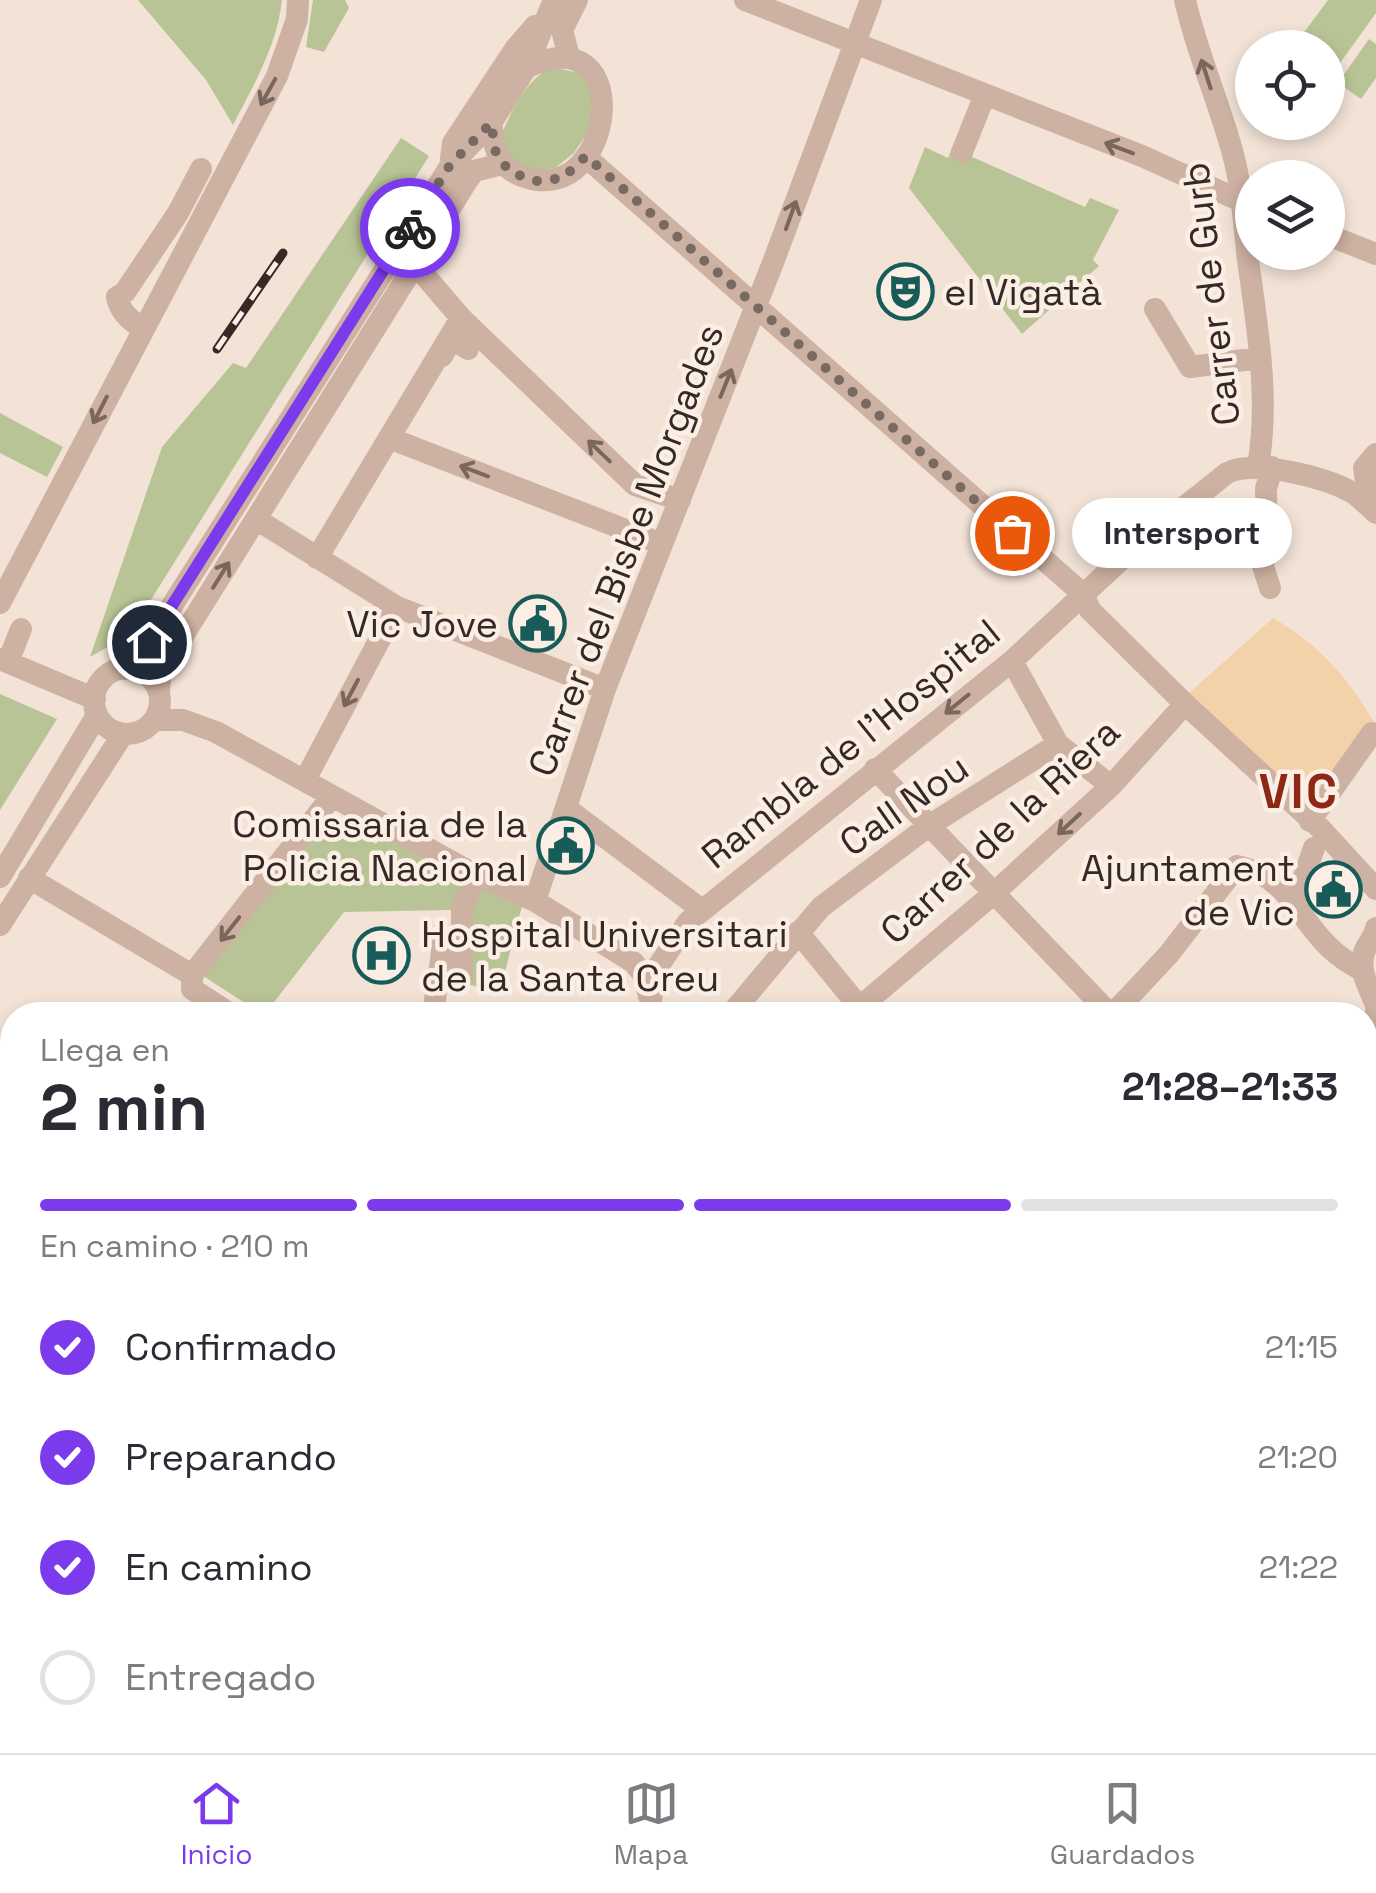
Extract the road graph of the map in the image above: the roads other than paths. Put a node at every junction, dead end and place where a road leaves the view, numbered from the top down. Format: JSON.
{"nodes":[{"id":1,"x":298,"y":0,"type":"edge"},
{"id":2,"x":578,"y":0,"type":"edge"},
{"id":3,"x":745,"y":0,"type":"edge"},
{"id":4,"x":872,"y":0,"type":"edge"},
{"id":5,"x":1186,"y":0,"type":"edge"},
{"id":6,"x":550,"y":6,"type":"edge"},
{"id":7,"x":854,"y":45,"type":"junction"},
{"id":8,"x":569,"y":57,"type":"junction"},
{"id":9,"x":516,"y":66,"type":"junction"},
{"id":10,"x":984,"y":96,"type":"junction"},
{"id":11,"x":491,"y":123,"type":"junction"},
{"id":12,"x":962,"y":152,"type":"dead end"},
{"id":13,"x":586,"y":156,"type":"junction"},
{"id":14,"x":1235,"y":162,"type":"edge"},
{"id":15,"x":502,"y":164,"type":"junction"},
{"id":16,"x":201,"y":169,"type":"dead end"},
{"id":17,"x":454,"y":174,"type":"junction"},
{"id":18,"x":1235,"y":199,"type":"edge"},
{"id":19,"x":1345,"y":242,"type":"edge"},
{"id":20,"x":1376,"y":254,"type":"edge"},
{"id":21,"x":414,"y":263,"type":"junction"},
{"id":22,"x":1253,"y":270,"type":"edge"},
{"id":23,"x":756,"y":306,"type":"junction"},
{"id":24,"x":1156,"y":309,"type":"dead end"},
{"id":25,"x":461,"y":318,"type":"junction"},
{"id":26,"x":143,"y":328,"type":"junction"},
{"id":27,"x":468,"y":349,"type":"dead end"},
{"id":28,"x":1260,"y":358,"type":"junction"},
{"id":29,"x":389,"y":438,"type":"junction"},
{"id":30,"x":1376,"y":454,"type":"edge"},
{"id":31,"x":1265,"y":466,"type":"junction"},
{"id":32,"x":680,"y":500,"type":"junction"},
{"id":33,"x":1373,"y":510,"type":"edge"},
{"id":34,"x":256,"y":519,"type":"junction"},
{"id":35,"x":662,"y":544,"type":"junction"},
{"id":36,"x":317,"y":558,"type":"junction"},
{"id":37,"x":1270,"y":588,"type":"dead end"},
{"id":38,"x":1083,"y":594,"type":"junction"},
{"id":39,"x":397,"y":607,"type":"junction"},
{"id":40,"x":8,"y":617,"type":"edge"},
{"id":41,"x":1012,"y":660,"type":"junction"},
{"id":42,"x":4,"y":661,"type":"edge"},
{"id":43,"x":124,"y":668,"type":"junction"},
{"id":44,"x":605,"y":689,"type":"junction"},
{"id":45,"x":159,"y":692,"type":"junction"},
{"id":46,"x":1184,"y":704,"type":"junction"},
{"id":47,"x":96,"y":707,"type":"junction"},
{"id":48,"x":154,"y":720,"type":"junction"},
{"id":49,"x":216,"y":732,"type":"junction"},
{"id":50,"x":122,"y":734,"type":"junction"},
{"id":51,"x":1376,"y":735,"type":"edge"},
{"id":52,"x":1058,"y":744,"type":"junction"},
{"id":53,"x":875,"y":769,"type":"junction"},
{"id":54,"x":305,"y":780,"type":"junction"},
{"id":55,"x":1111,"y":786,"type":"junction"},
{"id":56,"x":332,"y":796,"type":"junction"},
{"id":57,"x":566,"y":808,"type":"junction"},
{"id":58,"x":930,"y":825,"type":"junction"},
{"id":59,"x":1316,"y":834,"type":"junction"},
{"id":60,"x":0,"y":876,"type":"edge"},
{"id":61,"x":478,"y":876,"type":"junction"},
{"id":62,"x":29,"y":878,"type":"junction"},
{"id":63,"x":1376,"y":889,"type":"edge"},
{"id":64,"x":993,"y":894,"type":"junction"},
{"id":65,"x":535,"y":901,"type":"junction"},
{"id":66,"x":1295,"y":902,"type":"junction"},
{"id":67,"x":702,"y":910,"type":"junction"},
{"id":68,"x":0,"y":924,"type":"edge"},
{"id":69,"x":1376,"y":928,"type":"edge"},
{"id":70,"x":798,"y":932,"type":"junction"},
{"id":71,"x":462,"y":940,"type":"junction"},
{"id":72,"x":666,"y":952,"type":"junction"},
{"id":73,"x":632,"y":962,"type":"junction"},
{"id":74,"x":1362,"y":971,"type":"junction"},
{"id":75,"x":192,"y":975,"type":"junction"},
{"id":76,"x":462,"y":977,"type":"dead end"},
{"id":77,"x":211,"y":1002,"type":"edge"},
{"id":78,"x":434,"y":1002,"type":"edge"},
{"id":79,"x":648,"y":1002,"type":"edge"},
{"id":80,"x":650,"y":1002,"type":"edge"},
{"id":81,"x":741,"y":1002,"type":"edge"},
{"id":82,"x":849,"y":1002,"type":"edge"},
{"id":83,"x":868,"y":1002,"type":"edge"},
{"id":84,"x":1098,"y":1002,"type":"edge"},
{"id":85,"x":1124,"y":1002,"type":"edge"},
{"id":86,"x":1374,"y":1002,"type":"edge"}],
"edges":[{"from":1,"to":26,"type":"street","one_way":true},
{"from":2,"to":8,"type":"street"},
{"from":3,"to":7,"type":"street"},
{"from":4,"to":7,"type":"street","name":"Carrer del Bisbe Morgades"},
{"from":14,"to":5,"type":"street","name":"Carrer de Gurb","one_way":true},
{"from":6,"to":9,"type":"street"},
{"from":7,"to":10,"type":"street"},
{"from":23,"to":7,"type":"street","name":"Carrer del Bisbe Morgades","one_way":true},
{"from":8,"to":9,"type":"street"},
{"from":8,"to":13,"type":"street"},
{"from":9,"to":11,"type":"street"},
{"from":9,"to":17,"type":"street"},
{"from":10,"to":12,"type":"street"},
{"from":18,"to":10,"type":"street","one_way":true},
{"from":11,"to":15,"type":"street"},
{"from":11,"to":17,"type":"street"},
{"from":13,"to":15,"type":"street"},
{"from":13,"to":23,"type":"street"},
{"from":15,"to":17,"type":"street"},
{"from":16,"to":26,"type":"street"},
{"from":17,"to":21,"type":"street"},
{"from":17,"to":43,"type":"street"},
{"from":19,"to":20,"type":"street"},
{"from":21,"to":25,"type":"street"},
{"from":21,"to":34,"type":"street"},
{"from":22,"to":28,"type":"street","name":"Carrer de Gurb"},
{"from":32,"to":23,"type":"street","name":"Carrer del Bisbe Morgades","one_way":true},
{"from":23,"to":38,"type":"street"},
{"from":24,"to":28,"type":"street"},
{"from":25,"to":29,"type":"street"},
{"from":32,"to":25,"type":"street","one_way":true},
{"from":26,"to":40,"type":"street","one_way":true},
{"from":27,"to":29,"type":"street"},
{"from":28,"to":31,"type":"street","name":"Carrer de Gurb"},
{"from":35,"to":29,"type":"street","one_way":true},
{"from":29,"to":36,"type":"street"},
{"from":30,"to":33,"type":"street"},
{"from":31,"to":33,"type":"street"},
{"from":31,"to":37,"type":"street","name":"Carrer de Gurb"},
{"from":31,"to":38,"type":"street","name":"Rambla de l'Hospital"},
{"from":32,"to":35,"type":"street","name":"Carrer del Bisbe Morgades"},
{"from":34,"to":36,"type":"street"},
{"from":45,"to":34,"type":"street","one_way":true},
{"from":35,"to":44,"type":"street","name":"Carrer del Bisbe Morgades"},
{"from":36,"to":39,"type":"street"},
{"from":38,"to":41,"type":"street","name":"Rambla de l'Hospital"},
{"from":38,"to":46,"type":"street"},
{"from":39,"to":44,"type":"street"},
{"from":39,"to":54,"type":"street","one_way":true},
{"from":40,"to":42,"type":"street"},
{"from":41,"to":52,"type":"street"},
{"from":41,"to":53,"type":"street","name":"Rambla de l'Hospital","one_way":true},
{"from":42,"to":47,"type":"street"},
{"from":43,"to":45,"type":"street"},
{"from":43,"to":47,"type":"street"},
{"from":44,"to":57,"type":"street","name":"Carrer del Bisbe Morgades"},
{"from":45,"to":48,"type":"street"},
{"from":45,"to":49,"type":"street"},
{"from":46,"to":55,"type":"street","name":"Carrer de la Riera"},
{"from":46,"to":59,"type":"street"},
{"from":47,"to":50,"type":"street"},
{"from":47,"to":60,"type":"street"},
{"from":48,"to":49,"type":"street"},
{"from":48,"to":50,"type":"street"},
{"from":49,"to":54,"type":"street"},
{"from":50,"to":62,"type":"street"},
{"from":51,"to":59,"type":"street"},
{"from":52,"to":55,"type":"street"},
{"from":52,"to":58,"type":"street","name":"Call Nou"},
{"from":53,"to":58,"type":"street"},
{"from":53,"to":67,"type":"street","name":"Rambla de l'Hospital"},
{"from":54,"to":56,"type":"street"},
{"from":55,"to":64,"type":"street","name":"Carrer de la Riera","one_way":true},
{"from":56,"to":61,"type":"street"},
{"from":56,"to":75,"type":"street","one_way":true},
{"from":57,"to":65,"type":"street","name":"Carrer del Bisbe Morgades"},
{"from":57,"to":67,"type":"street"},
{"from":58,"to":64,"type":"street"},
{"from":58,"to":70,"type":"street","name":"Call Nou"},
{"from":59,"to":63,"type":"street"},
{"from":59,"to":66,"type":"street"},
{"from":61,"to":65,"type":"street"},
{"from":61,"to":71,"type":"street"},
{"from":62,"to":68,"type":"street"},
{"from":62,"to":75,"type":"street"},
{"from":64,"to":83,"type":"street","name":"Carrer de la Riera"},
{"from":64,"to":84,"type":"street"},
{"from":65,"to":73,"type":"street"},
{"from":66,"to":74,"type":"street"},
{"from":66,"to":85,"type":"street"},
{"from":67,"to":72,"type":"street","name":"Rambla de l'Hospital"},
{"from":69,"to":74,"type":"street"},
{"from":70,"to":81,"type":"street","name":"Call Nou"},
{"from":70,"to":82,"type":"street"},
{"from":71,"to":76,"type":"street"},
{"from":71,"to":78,"type":"street"},
{"from":72,"to":73,"type":"street"},
{"from":72,"to":80,"type":"street","name":"Rambla de l'Hospital"},
{"from":73,"to":79,"type":"street","name":"Rambla de l'Hospital"},
{"from":74,"to":86,"type":"street"},
{"from":75,"to":77,"type":"street"}]}
